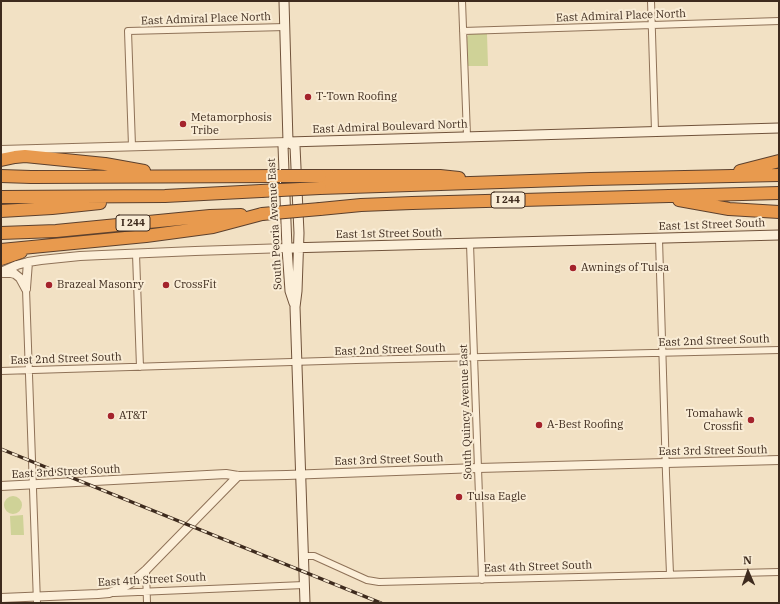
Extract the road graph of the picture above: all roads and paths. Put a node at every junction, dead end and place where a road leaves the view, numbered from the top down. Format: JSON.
{"nodes":[{"id":1,"x":284,"y":1,"type":"edge"},
{"id":2,"x":462,"y":1,"type":"edge"},
{"id":3,"x":651,"y":1,"type":"edge"},
{"id":4,"x":779,"y":21,"type":"edge"},
{"id":5,"x":652,"y":25,"type":"junction"},
{"id":6,"x":285,"y":27,"type":"junction"},
{"id":7,"x":463,"y":30,"type":"junction"},
{"id":8,"x":779,"y":128,"type":"edge"},
{"id":9,"x":655,"y":131,"type":"junction"},
{"id":10,"x":467,"y":136,"type":"junction"},
{"id":11,"x":288,"y":142,"type":"junction"},
{"id":12,"x":132,"y":146,"type":"junction"},
{"id":13,"x":1,"y":150,"type":"edge"},
{"id":14,"x":1,"y":160,"type":"edge"},
{"id":15,"x":779,"y":161,"type":"edge"},
{"id":16,"x":779,"y":175,"type":"edge"},
{"id":17,"x":3,"y":176,"type":"edge"},
{"id":18,"x":183,"y":177,"type":"junction"},
{"id":19,"x":720,"y":177,"type":"junction"},
{"id":20,"x":320,"y":182,"type":"junction"},
{"id":21,"x":779,"y":193,"type":"edge"},
{"id":22,"x":165,"y":196,"type":"junction"},
{"id":23,"x":654,"y":196,"type":"junction"},
{"id":24,"x":1,"y":197,"type":"edge"},
{"id":25,"x":1,"y":211,"type":"edge"},
{"id":26,"x":779,"y":212,"type":"edge"},
{"id":27,"x":262,"y":214,"type":"junction"},
{"id":28,"x":4,"y":228,"type":"edge"},
{"id":29,"x":779,"y":235,"type":"edge"},
{"id":30,"x":659,"y":239,"type":"junction"},
{"id":31,"x":470,"y":244,"type":"junction"},
{"id":32,"x":35,"y":246,"type":"junction"},
{"id":33,"x":287,"y":248,"type":"junction"},
{"id":34,"x":298,"y":248,"type":"junction"},
{"id":35,"x":1,"y":250,"type":"edge"},
{"id":36,"x":136,"y":254,"type":"junction"},
{"id":37,"x":1,"y":259,"type":"edge"},
{"id":38,"x":28,"y":262,"type":"junction"},
{"id":39,"x":1,"y":273,"type":"edge"},
{"id":40,"x":26,"y":288,"type":"junction"},
{"id":41,"x":295,"y":307,"type":"junction"},
{"id":42,"x":779,"y":350,"type":"edge"},
{"id":43,"x":663,"y":353,"type":"junction"},
{"id":44,"x":474,"y":357,"type":"junction"},
{"id":45,"x":297,"y":362,"type":"junction"},
{"id":46,"x":140,"y":367,"type":"junction"},
{"id":47,"x":1,"y":371,"type":"edge"},
{"id":48,"x":29,"y":371,"type":"junction"},
{"id":49,"x":779,"y":460,"type":"edge"},
{"id":50,"x":666,"y":463,"type":"junction"},
{"id":51,"x":478,"y":468,"type":"junction"},
{"id":52,"x":300,"y":474,"type":"junction"},
{"id":53,"x":238,"y":476,"type":"junction"},
{"id":54,"x":32,"y":484,"type":"junction"},
{"id":55,"x":1,"y":486,"type":"edge"},
{"id":56,"x":303,"y":556,"type":"junction"},
{"id":57,"x":146,"y":570,"type":"junction"},
{"id":58,"x":779,"y":572,"type":"edge"},
{"id":59,"x":670,"y":574,"type":"junction"},
{"id":60,"x":482,"y":580,"type":"junction"},
{"id":61,"x":304,"y":585,"type":"junction"},
{"id":62,"x":146,"y":591,"type":"junction"},
{"id":63,"x":98,"y":594,"type":"junction"},
{"id":64,"x":1,"y":598,"type":"edge"},
{"id":65,"x":37,"y":600,"type":"edge"},
{"id":66,"x":147,"y":603,"type":"edge"},
{"id":67,"x":305,"y":603,"type":"edge"}],
"edges":[{"from":1,"to":6,"type":"main road"},
{"from":2,"to":7,"type":"street"},
{"from":3,"to":5,"type":"street"},
{"from":4,"to":5,"type":"street","name":"East Admiral Place North"},
{"from":5,"to":7,"type":"street","name":"East Admiral Place North"},
{"from":5,"to":9,"type":"street"},
{"from":6,"to":11,"type":"main road"},
{"from":6,"to":12,"type":"street","name":"East Admiral Place North"},
{"from":7,"to":10,"type":"street"},
{"from":8,"to":9,"type":"main road","name":"East Admiral Boulevard North"},
{"from":9,"to":10,"type":"main road","name":"East Admiral Boulevard North"},
{"from":10,"to":11,"type":"main road","name":"East Admiral Boulevard North"},
{"from":11,"to":12,"type":"street","name":"East Admiral Boulevard North"},
{"from":11,"to":33,"type":"main road","name":"South Peoria Avenue East"},
{"from":11,"to":34,"type":"main road","name":"South Peoria Avenue East"},
{"from":12,"to":13,"type":"street","name":"East Admiral Boulevard North"},
{"from":14,"to":18,"type":"highway"},
{"from":15,"to":19,"type":"highway"},
{"from":16,"to":19,"type":"highway","number":"I 244"},
{"from":17,"to":18,"type":"highway"},
{"from":18,"to":20,"type":"highway","bridge":true},
{"from":19,"to":20,"type":"highway","number":"I 244"},
{"from":20,"to":22,"type":"highway","bridge":true},
{"from":21,"to":23,"type":"highway","number":"I 244"},
{"from":22,"to":24,"type":"highway"},
{"from":22,"to":25,"type":"highway"},
{"from":23,"to":26,"type":"highway"},
{"from":23,"to":27,"type":"highway","number":"I 244","bridge":true},
{"from":27,"to":28,"type":"highway","number":"I 244"},
{"from":27,"to":32,"type":"highway"},
{"from":29,"to":30,"type":"main road","name":"East 1st Street South"},
{"from":30,"to":31,"type":"main road","name":"East 1st Street South"},
{"from":30,"to":43,"type":"street"},
{"from":31,"to":34,"type":"main road","name":"East 1st Street South"},
{"from":31,"to":44,"type":"street","name":"South Quincy Avenue East"},
{"from":32,"to":35,"type":"highway"},
{"from":32,"to":37,"type":"highway"},
{"from":33,"to":34,"type":"main road","name":"East 1st Street South"},
{"from":33,"to":36,"type":"street","name":"East 1st Street South"},
{"from":33,"to":41,"type":"main road","name":"South Peoria Avenue East"},
{"from":34,"to":41,"type":"main road","name":"South Peoria Avenue East"},
{"from":36,"to":38,"type":"street","name":"East 1st Street South"},
{"from":36,"to":46,"type":"street"},
{"from":38,"to":39,"type":"street","name":"East 1st Street South"},
{"from":38,"to":40,"type":"street"},
{"from":39,"to":40,"type":"street"},
{"from":40,"to":48,"type":"street"},
{"from":41,"to":45,"type":"main road","name":"South Peoria Avenue East"},
{"from":42,"to":43,"type":"street","name":"East 2nd Street South"},
{"from":43,"to":44,"type":"street","name":"East 2nd Street South"},
{"from":43,"to":50,"type":"street"},
{"from":44,"to":45,"type":"street","name":"East 2nd Street South"},
{"from":44,"to":51,"type":"street","name":"South Quincy Avenue East"},
{"from":45,"to":46,"type":"street","name":"East 2nd Street South"},
{"from":45,"to":52,"type":"main road","name":"South Peoria Avenue East"},
{"from":46,"to":48,"type":"street","name":"East 2nd Street South"},
{"from":47,"to":48,"type":"street","name":"East 2nd Street South"},
{"from":48,"to":54,"type":"street"},
{"from":49,"to":50,"type":"street","name":"East 3rd Street South"},
{"from":50,"to":51,"type":"street","name":"East 3rd Street South"},
{"from":50,"to":59,"type":"street"},
{"from":51,"to":52,"type":"street","name":"East 3rd Street South"},
{"from":51,"to":60,"type":"street","name":"South Quincy Avenue East"},
{"from":52,"to":53,"type":"street","name":"East 3rd Street South"},
{"from":52,"to":56,"type":"main road","name":"South Peoria Avenue East"},
{"from":53,"to":54,"type":"street","name":"East 3rd Street South"},
{"from":53,"to":57,"type":"street"},
{"from":54,"to":55,"type":"street","name":"East 3rd Street South"},
{"from":54,"to":65,"type":"street"},
{"from":56,"to":60,"type":"street","name":"East 4th Street South"},
{"from":56,"to":61,"type":"main road","name":"South Peoria Avenue East"},
{"from":57,"to":62,"type":"street"},
{"from":57,"to":63,"type":"street"},
{"from":58,"to":59,"type":"street","name":"East 4th Street South"},
{"from":59,"to":60,"type":"street","name":"East 4th Street South"},
{"from":61,"to":62,"type":"street","name":"East 4th Street South"},
{"from":61,"to":67,"type":"main road","name":"South Peoria Avenue East"},
{"from":62,"to":63,"type":"street","name":"East 4th Street South"},
{"from":62,"to":66,"type":"street"},
{"from":63,"to":65,"type":"street","name":"East 4th Street South"},
{"from":64,"to":65,"type":"street","name":"East 4th Street South"}]}
